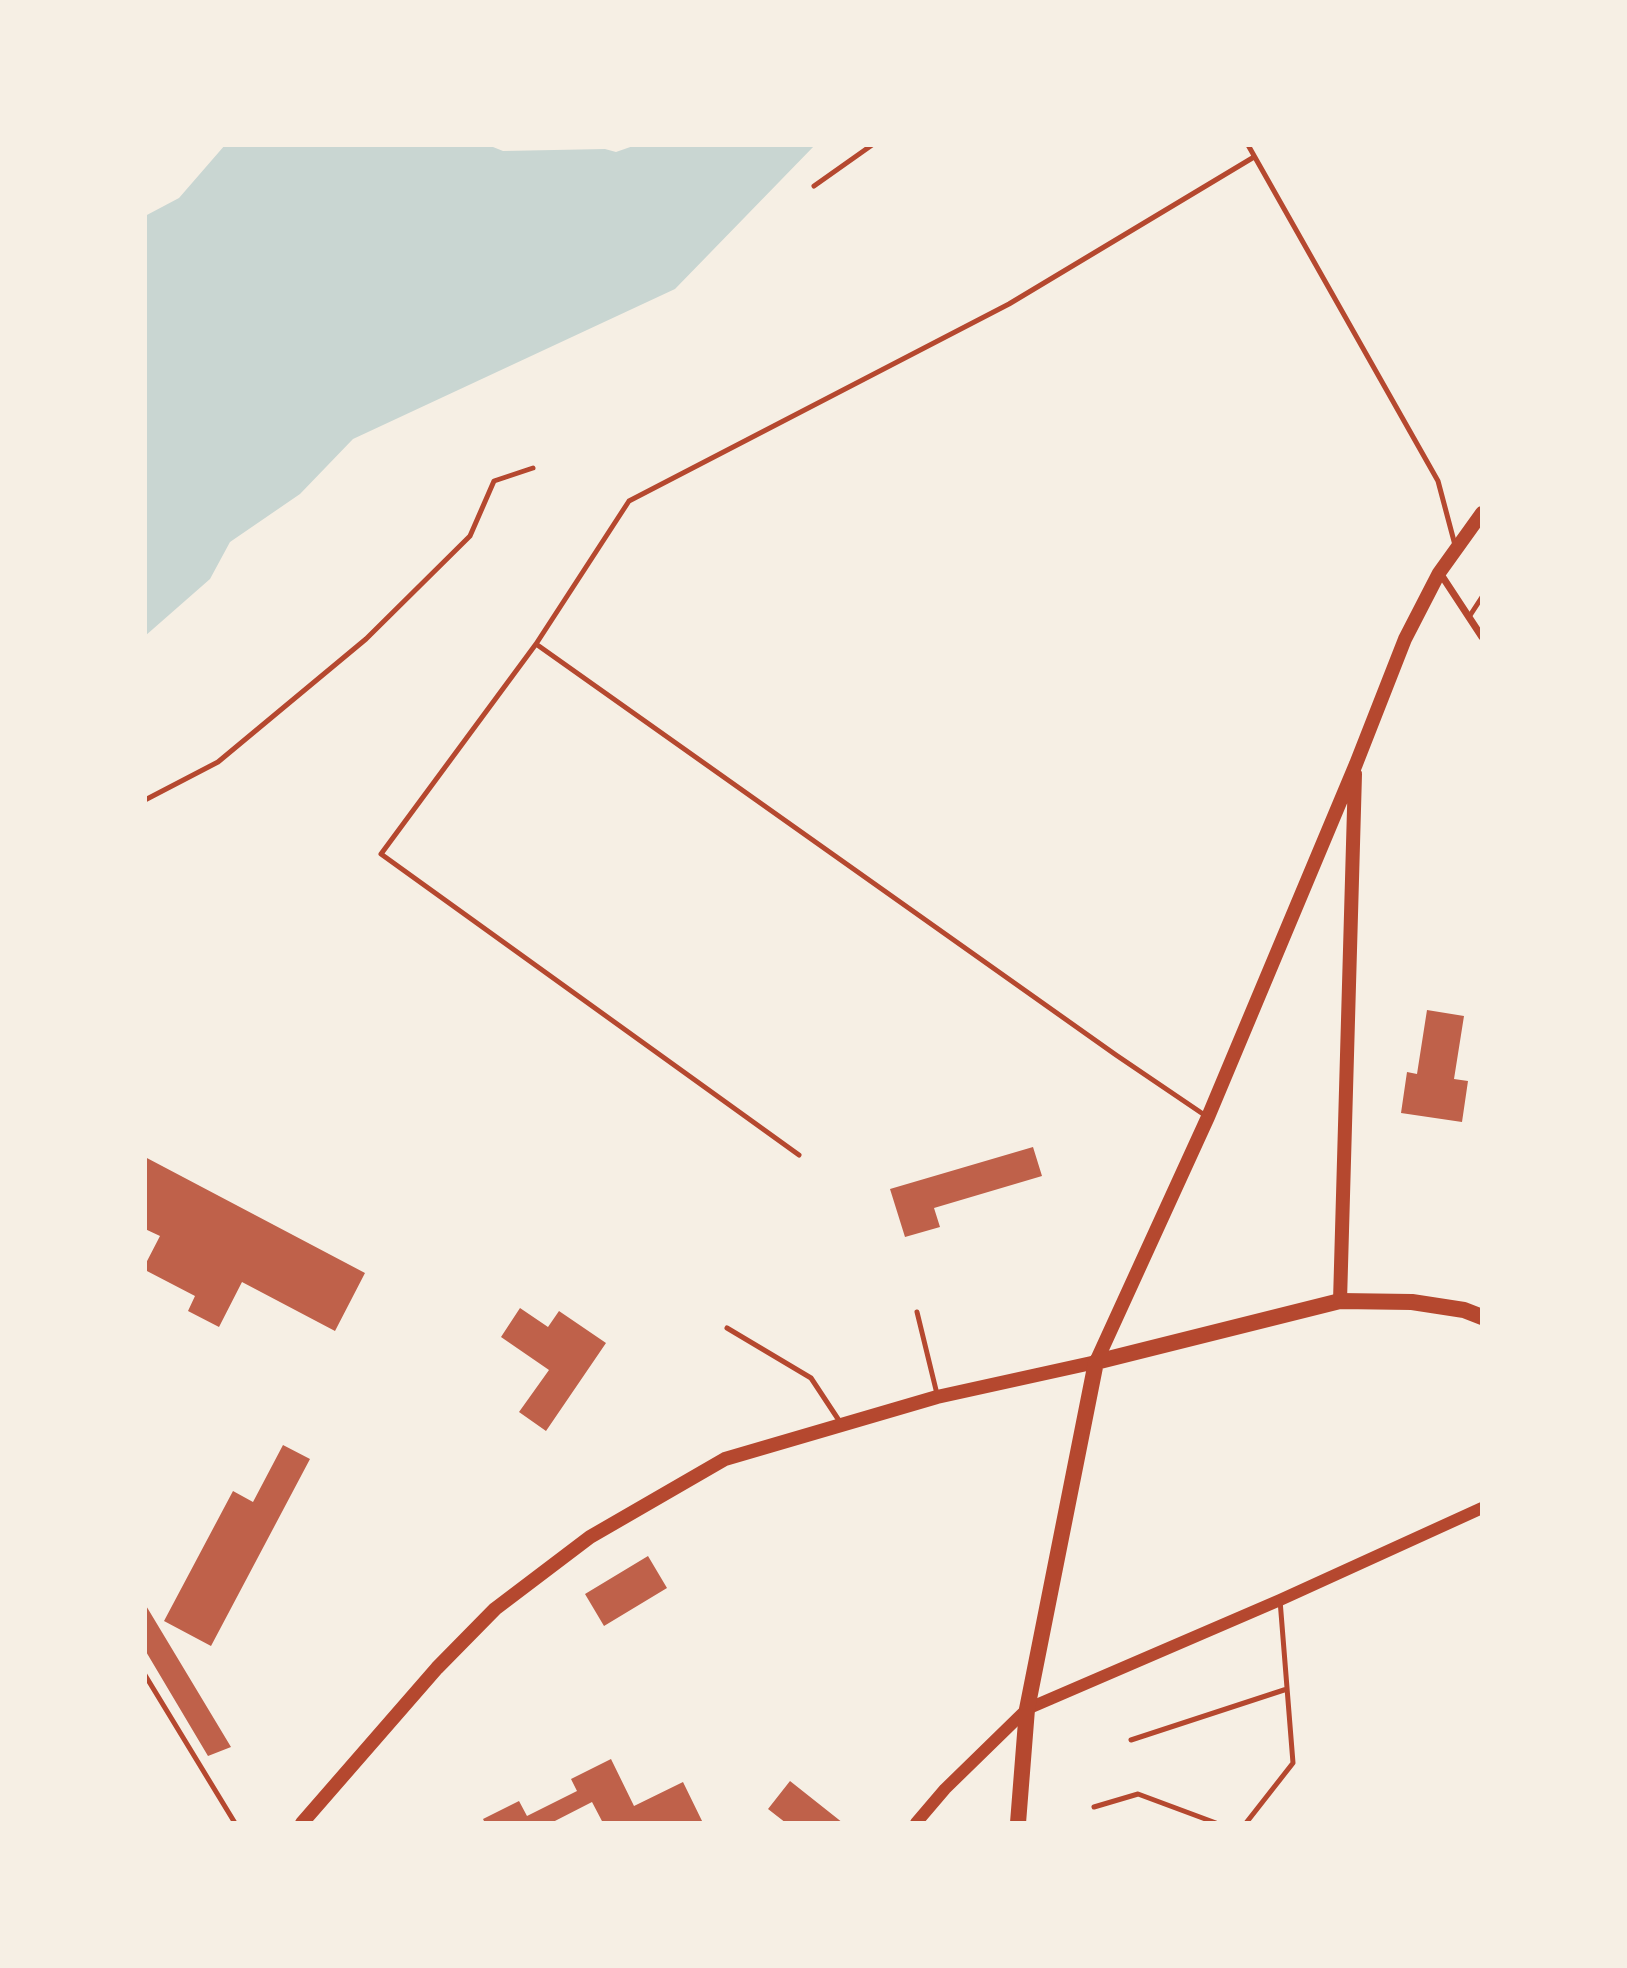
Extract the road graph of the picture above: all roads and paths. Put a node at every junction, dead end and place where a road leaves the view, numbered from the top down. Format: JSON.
{"nodes":[{"id":1,"x":872,"y":145,"type":"edge"},
{"id":2,"x":1248,"y":145,"type":"edge"},
{"id":3,"x":1254,"y":157,"type":"junction"},
{"id":4,"x":814,"y":186,"type":"dead end"},
{"id":5,"x":533,"y":468,"type":"dead end"},
{"id":6,"x":1482,"y":513,"type":"edge"},
{"id":7,"x":1456,"y":548,"type":"junction"},
{"id":8,"x":1440,"y":573,"type":"junction"},
{"id":9,"x":1482,"y":597,"type":"edge"},
{"id":10,"x":1469,"y":617,"type":"junction"},
{"id":11,"x":1482,"y":636,"type":"edge"},
{"id":12,"x":536,"y":644,"type":"junction"},
{"id":13,"x":1356,"y":764,"type":"junction"},
{"id":14,"x":145,"y":800,"type":"edge"},
{"id":15,"x":1208,"y":1117,"type":"junction"},
{"id":16,"x":799,"y":1155,"type":"dead end"},
{"id":17,"x":1340,"y":1301,"type":"junction"},
{"id":18,"x":917,"y":1312,"type":"dead end"},
{"id":19,"x":1482,"y":1317,"type":"edge"},
{"id":20,"x":727,"y":1328,"type":"dead end"},
{"id":21,"x":1096,"y":1362,"type":"junction"},
{"id":22,"x":937,"y":1397,"type":"junction"},
{"id":23,"x":841,"y":1425,"type":"junction"},
{"id":24,"x":1482,"y":1508,"type":"edge"},
{"id":25,"x":1280,"y":1600,"type":"junction"},
{"id":26,"x":145,"y":1675,"type":"edge"},
{"id":27,"x":1287,"y":1689,"type":"junction"},
{"id":28,"x":1027,"y":1709,"type":"junction"},
{"id":29,"x":1131,"y":1740,"type":"dead end"},
{"id":30,"x":1094,"y":1807,"type":"dead end"},
{"id":31,"x":234,"y":1823,"type":"edge"},
{"id":32,"x":302,"y":1823,"type":"edge"},
{"id":33,"x":916,"y":1823,"type":"edge"},
{"id":34,"x":1018,"y":1823,"type":"edge"},
{"id":35,"x":1216,"y":1823,"type":"edge"},
{"id":36,"x":1246,"y":1823,"type":"edge"}],
"edges":[{"from":1,"to":4,"type":"lane"},
{"from":2,"to":3,"type":"lane"},
{"from":3,"to":7,"type":"lane"},
{"from":3,"to":12,"type":"lane"},
{"from":5,"to":14,"type":"lane"},
{"from":6,"to":7,"type":"main road"},
{"from":7,"to":8,"type":"main road"},
{"from":8,"to":10,"type":"street"},
{"from":8,"to":13,"type":"main road"},
{"from":9,"to":10,"type":"lane"},
{"from":10,"to":11,"type":"street"},
{"from":12,"to":15,"type":"lane"},
{"from":12,"to":16,"type":"lane"},
{"from":13,"to":15,"type":"main road"},
{"from":13,"to":17,"type":"main road"},
{"from":15,"to":21,"type":"main road"},
{"from":17,"to":19,"type":"main road"},
{"from":17,"to":21,"type":"main road"},
{"from":18,"to":22,"type":"lane"},
{"from":20,"to":23,"type":"lane"},
{"from":21,"to":22,"type":"main road"},
{"from":21,"to":28,"type":"main road"},
{"from":22,"to":23,"type":"main road"},
{"from":23,"to":32,"type":"main road"},
{"from":24,"to":25,"type":"street"},
{"from":25,"to":27,"type":"lane"},
{"from":25,"to":28,"type":"street"},
{"from":26,"to":31,"type":"lane"},
{"from":27,"to":29,"type":"lane"},
{"from":27,"to":36,"type":"lane"},
{"from":28,"to":33,"type":"street"},
{"from":28,"to":34,"type":"main road"},
{"from":30,"to":35,"type":"lane"}]}
